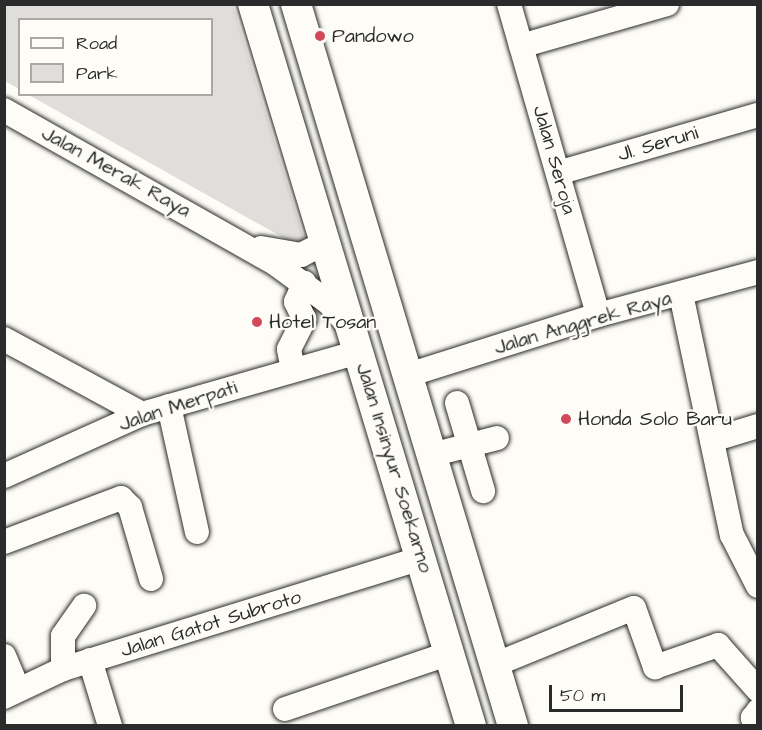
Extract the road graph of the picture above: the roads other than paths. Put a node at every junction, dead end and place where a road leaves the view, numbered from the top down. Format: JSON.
{"nodes":[{"id":1,"x":253,"y":4,"type":"edge"},
{"id":2,"x":296,"y":4,"type":"edge"},
{"id":3,"x":509,"y":4,"type":"edge"},
{"id":4,"x":667,"y":4,"type":"edge"},
{"id":5,"x":521,"y":46,"type":"junction"},
{"id":6,"x":4,"y":110,"type":"edge"},
{"id":7,"x":758,"y":116,"type":"edge"},
{"id":8,"x":558,"y":173,"type":"junction"},
{"id":9,"x":228,"y":234,"type":"junction"},
{"id":10,"x":325,"y":243,"type":"junction"},
{"id":11,"x":758,"y":272,"type":"edge"},
{"id":12,"x":304,"y":284,"type":"junction"},
{"id":13,"x":681,"y":294,"type":"junction"},
{"id":14,"x":598,"y":315,"type":"junction"},
{"id":15,"x":4,"y":339,"type":"edge"},
{"id":16,"x":354,"y":339,"type":"junction"},
{"id":17,"x":293,"y":370,"type":"junction"},
{"id":18,"x":408,"y":375,"type":"junction"},
{"id":19,"x":457,"y":403,"type":"dead end"},
{"id":20,"x":169,"y":406,"type":"junction"},
{"id":21,"x":142,"y":414,"type":"junction"},
{"id":22,"x":758,"y":426,"type":"edge"},
{"id":23,"x":497,"y":438,"type":"dead end"},
{"id":24,"x":712,"y":440,"type":"junction"},
{"id":25,"x":470,"y":445,"type":"junction"},
{"id":26,"x":431,"y":455,"type":"junction"},
{"id":27,"x":4,"y":476,"type":"edge"},
{"id":28,"x":483,"y":491,"type":"dead end"},
{"id":29,"x":197,"y":531,"type":"dead end"},
{"id":30,"x":4,"y":542,"type":"edge"},
{"id":31,"x":421,"y":558,"type":"junction"},
{"id":32,"x":151,"y":579,"type":"dead end"},
{"id":33,"x":758,"y":586,"type":"edge"},
{"id":34,"x":84,"y":606,"type":"dead end"},
{"id":35,"x":450,"y":652,"type":"junction"},
{"id":36,"x":4,"y":656,"type":"edge"},
{"id":37,"x":90,"y":660,"type":"junction"},
{"id":38,"x":494,"y":665,"type":"junction"},
{"id":39,"x":63,"y":669,"type":"junction"},
{"id":40,"x":758,"y":690,"type":"edge"},
{"id":41,"x":11,"y":693,"type":"edge"},
{"id":42,"x":285,"y":709,"type":"dead end"},
{"id":43,"x":110,"y":726,"type":"edge"},
{"id":44,"x":471,"y":726,"type":"edge"},
{"id":45,"x":513,"y":726,"type":"edge"}],
"edges":[{"from":1,"to":10,"type":"main road","name":"Jalan Insinyur Soekarno"},
{"from":2,"to":18,"type":"main road","name":"Jalan Insinyur Soekarno"},
{"from":3,"to":5,"type":"street","name":"Jalan Seroja"},
{"from":4,"to":5,"type":"street"},
{"from":5,"to":8,"type":"street","name":"Jalan Seroja"},
{"from":6,"to":9,"type":"street","name":"Jalan Merak Raya"},
{"from":7,"to":8,"type":"street","name":"Jl. Seruni"},
{"from":8,"to":14,"type":"street","name":"Jalan Seroja"},
{"from":9,"to":10,"type":"street","name":"Jalan Merak Raya"},
{"from":9,"to":12,"type":"street","name":"Jalan Merak Raya"},
{"from":10,"to":16,"type":"main road","name":"Jalan Insinyur Soekarno"},
{"from":11,"to":13,"type":"street","name":"Jalan Anggrek Raya"},
{"from":12,"to":16,"type":"street","name":"Jalan Merak Raya"},
{"from":12,"to":17,"type":"street"},
{"from":13,"to":14,"type":"street","name":"Jalan Anggrek Raya"},
{"from":13,"to":24,"type":"street"},
{"from":14,"to":18,"type":"street","name":"Jalan Anggrek Raya"},
{"from":15,"to":21,"type":"street"},
{"from":16,"to":17,"type":"street","name":"Jalan Merpati"},
{"from":16,"to":31,"type":"main road","name":"Jalan Insinyur Soekarno"},
{"from":17,"to":20,"type":"street","name":"Jalan Merpati"},
{"from":18,"to":26,"type":"main road","name":"Jalan Insinyur Soekarno"},
{"from":19,"to":25,"type":"street"},
{"from":20,"to":21,"type":"street","name":"Jalan Merpati"},
{"from":20,"to":29,"type":"street"},
{"from":21,"to":27,"type":"street","name":"Jalan Merpati"},
{"from":22,"to":24,"type":"street"},
{"from":23,"to":25,"type":"street"},
{"from":24,"to":33,"type":"street"},
{"from":25,"to":26,"type":"street"},
{"from":25,"to":28,"type":"street"},
{"from":26,"to":38,"type":"main road","name":"Jalan Insinyur Soekarno"},
{"from":30,"to":32,"type":"street"},
{"from":31,"to":35,"type":"main road","name":"Jalan Insinyur Soekarno"},
{"from":31,"to":37,"type":"street","name":"Jalan Gatot Subroto"},
{"from":34,"to":39,"type":"street"},
{"from":35,"to":42,"type":"street"},
{"from":35,"to":44,"type":"main road","name":"Jalan Insinyur Soekarno"},
{"from":36,"to":41,"type":"street"},
{"from":37,"to":39,"type":"street","name":"Jalan Gatot Subroto"},
{"from":37,"to":43,"type":"street"},
{"from":38,"to":40,"type":"street"},
{"from":38,"to":45,"type":"main road","name":"Jalan Insinyur Soekarno"},
{"from":39,"to":41,"type":"street","name":"Jalan Gatot Subroto"}]}
